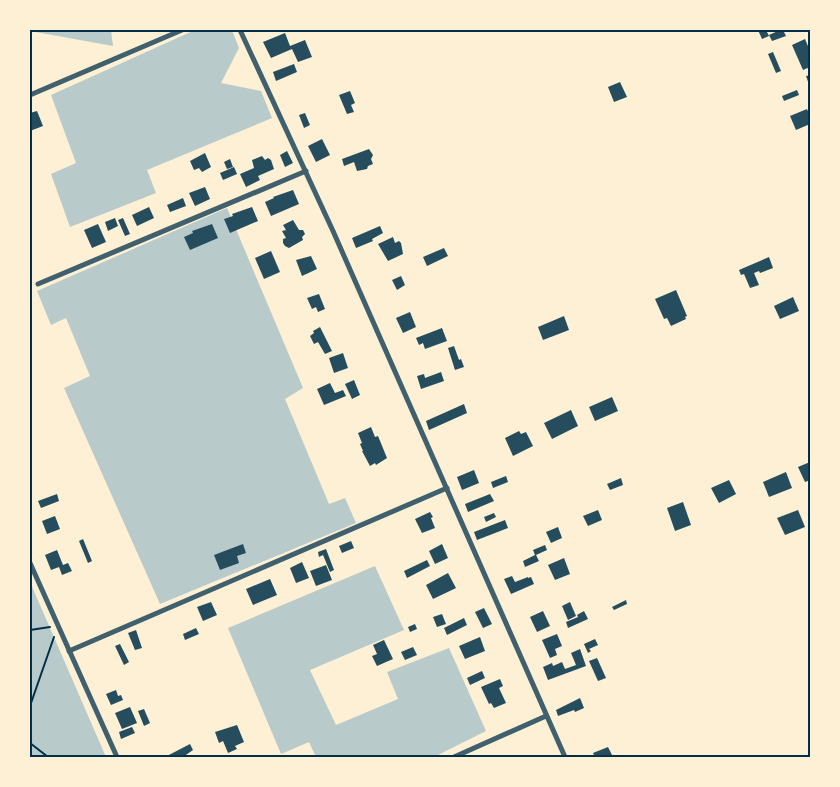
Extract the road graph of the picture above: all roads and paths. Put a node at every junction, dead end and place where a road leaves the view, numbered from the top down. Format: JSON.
{"nodes":[{"id":1,"x":182,"y":30,"type":"edge"},
{"id":2,"x":240,"y":30,"type":"edge"},
{"id":3,"x":30,"y":95,"type":"edge"},
{"id":4,"x":306,"y":171,"type":"junction"},
{"id":5,"x":38,"y":284,"type":"dead end"},
{"id":6,"x":447,"y":488,"type":"junction"},
{"id":7,"x":30,"y":563,"type":"edge"},
{"id":8,"x":58,"y":626,"type":"junction"},
{"id":9,"x":30,"y":630,"type":"edge"},
{"id":10,"x":69,"y":651,"type":"junction"},
{"id":11,"x":30,"y":706,"type":"edge"},
{"id":12,"x":546,"y":716,"type":"junction"},
{"id":13,"x":30,"y":743,"type":"edge"},
{"id":14,"x":48,"y":757,"type":"edge"},
{"id":15,"x":117,"y":757,"type":"edge"},
{"id":16,"x":454,"y":757,"type":"edge"},
{"id":17,"x":565,"y":757,"type":"edge"}],
"edges":[{"from":1,"to":3,"type":"street"},
{"from":2,"to":4,"type":"street"},
{"from":4,"to":5,"type":"street"},
{"from":4,"to":6,"type":"street"},
{"from":6,"to":10,"type":"street"},
{"from":6,"to":12,"type":"street"},
{"from":7,"to":8,"type":"street"},
{"from":8,"to":9,"type":"path"},
{"from":8,"to":10,"type":"street"},
{"from":8,"to":11,"type":"path"},
{"from":10,"to":15,"type":"street"},
{"from":12,"to":16,"type":"street"},
{"from":12,"to":17,"type":"street"},
{"from":13,"to":14,"type":"path"}]}
